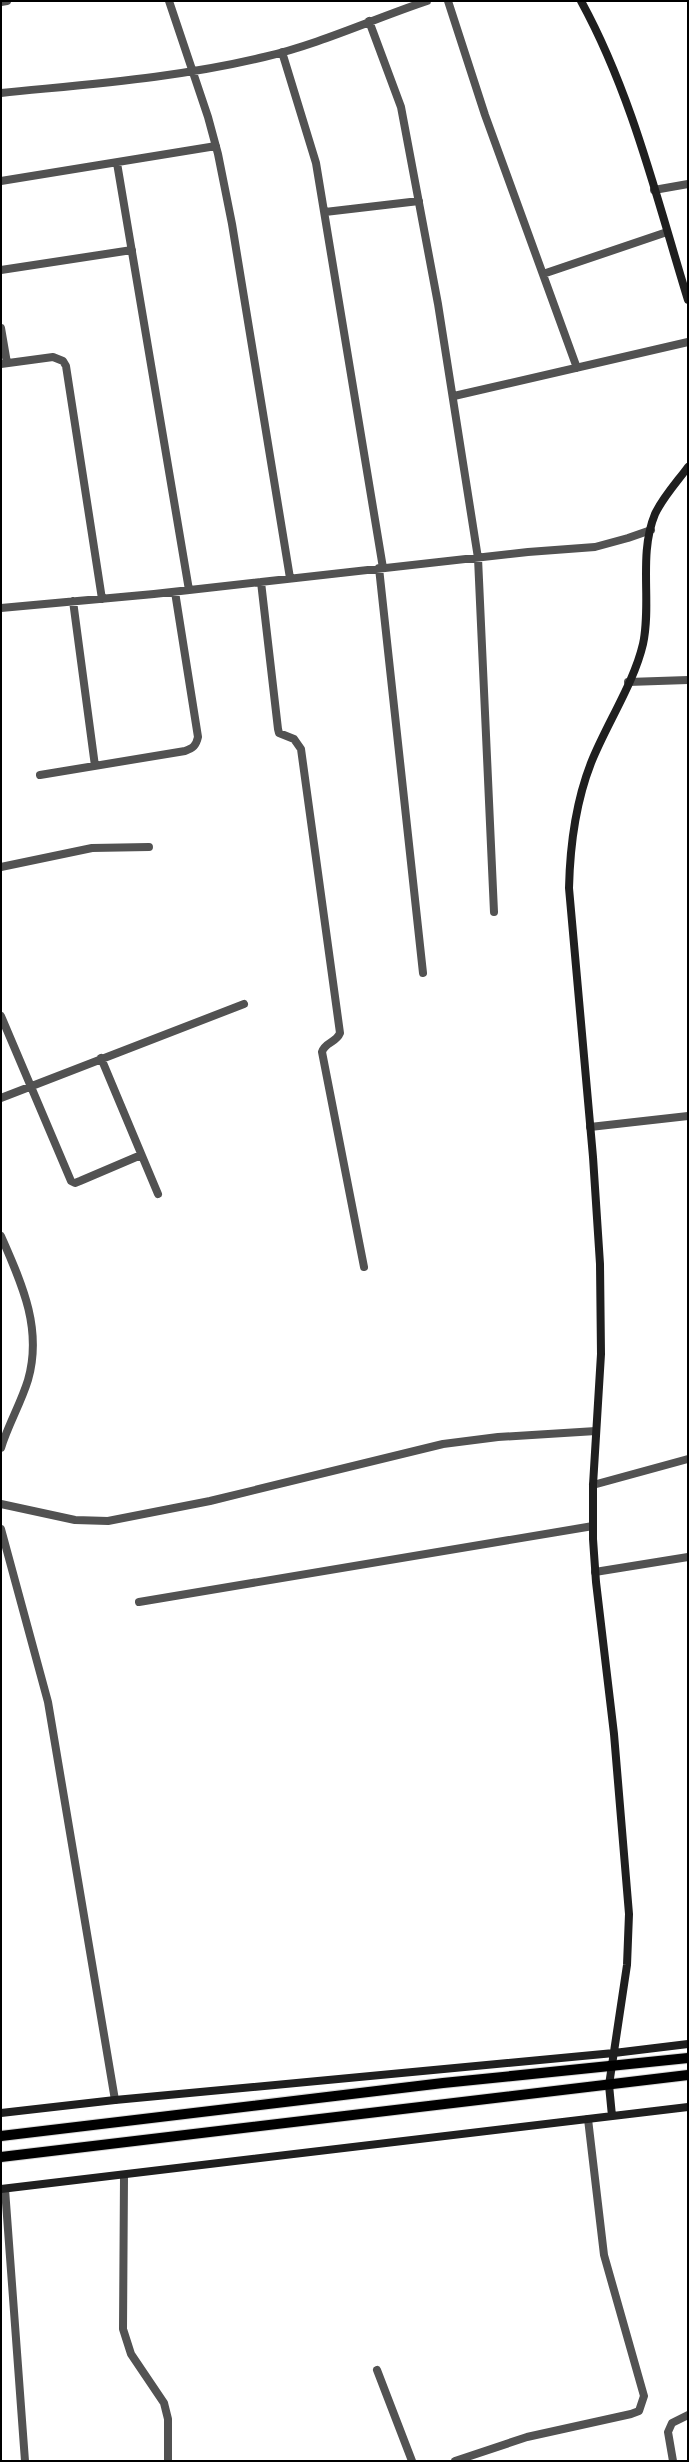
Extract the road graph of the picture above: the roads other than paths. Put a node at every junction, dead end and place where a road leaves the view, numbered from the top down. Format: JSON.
{"nodes":[{"id":1,"x":7,"y":1,"type":"edge"},
{"id":2,"x":169,"y":1,"type":"edge"},
{"id":3,"x":427,"y":1,"type":"edge"},
{"id":4,"x":448,"y":1,"type":"edge"},
{"id":5,"x":581,"y":1,"type":"edge"},
{"id":6,"x":1,"y":2,"type":"edge"},
{"id":7,"x":369,"y":21,"type":"junction"},
{"id":8,"x":282,"y":52,"type":"junction"},
{"id":9,"x":194,"y":72,"type":"junction"},
{"id":10,"x":1,"y":93,"type":"edge"},
{"id":11,"x":216,"y":146,"type":"junction"},
{"id":12,"x":118,"y":163,"type":"junction"},
{"id":13,"x":1,"y":181,"type":"edge"},
{"id":14,"x":688,"y":184,"type":"edge"},
{"id":15,"x":654,"y":190,"type":"junction"},
{"id":16,"x":419,"y":201,"type":"junction"},
{"id":17,"x":325,"y":212,"type":"junction"},
{"id":18,"x":667,"y":232,"type":"junction"},
{"id":19,"x":132,"y":250,"type":"junction"},
{"id":20,"x":1,"y":270,"type":"edge"},
{"id":21,"x":543,"y":274,"type":"junction"},
{"id":22,"x":688,"y":300,"type":"edge"},
{"id":23,"x":1,"y":328,"type":"edge"},
{"id":24,"x":688,"y":342,"type":"edge"},
{"id":25,"x":4,"y":363,"type":"edge"},
{"id":26,"x":577,"y":368,"type":"junction"},
{"id":27,"x":454,"y":396,"type":"junction"},
{"id":28,"x":688,"y":467,"type":"edge"},
{"id":29,"x":651,"y":530,"type":"junction"},
{"id":30,"x":478,"y":558,"type":"junction"},
{"id":31,"x":381,"y":568,"type":"junction"},
{"id":32,"x":290,"y":578,"type":"junction"},
{"id":33,"x":261,"y":582,"type":"junction"},
{"id":34,"x":189,"y":590,"type":"junction"},
{"id":35,"x":175,"y":592,"type":"junction"},
{"id":36,"x":102,"y":598,"type":"junction"},
{"id":37,"x":72,"y":601,"type":"junction"},
{"id":38,"x":1,"y":608,"type":"edge"},
{"id":39,"x":688,"y":680,"type":"edge"},
{"id":40,"x":628,"y":682,"type":"junction"},
{"id":41,"x":95,"y":766,"type":"junction"},
{"id":42,"x":40,"y":775,"type":"dead end"},
{"id":43,"x":149,"y":847,"type":"dead end"},
{"id":44,"x":1,"y":867,"type":"edge"},
{"id":45,"x":494,"y":912,"type":"dead end"},
{"id":46,"x":423,"y":973,"type":"dead end"},
{"id":47,"x":244,"y":1004,"type":"dead end"},
{"id":48,"x":1,"y":1016,"type":"edge"},
{"id":49,"x":101,"y":1058,"type":"junction"},
{"id":50,"x":31,"y":1086,"type":"junction"},
{"id":51,"x":1,"y":1098,"type":"edge"},
{"id":52,"x":688,"y":1116,"type":"edge"},
{"id":53,"x":590,"y":1127,"type":"junction"},
{"id":54,"x":141,"y":1155,"type":"junction"},
{"id":55,"x":158,"y":1194,"type":"dead end"},
{"id":56,"x":1,"y":1236,"type":"edge"},
{"id":57,"x":364,"y":1267,"type":"dead end"},
{"id":58,"x":596,"y":1431,"type":"junction"},
{"id":59,"x":1,"y":1448,"type":"edge"},
{"id":60,"x":688,"y":1459,"type":"edge"},
{"id":61,"x":593,"y":1485,"type":"junction"},
{"id":62,"x":1,"y":1504,"type":"edge"},
{"id":63,"x":593,"y":1526,"type":"junction"},
{"id":64,"x":1,"y":1529,"type":"edge"},
{"id":65,"x":688,"y":1557,"type":"edge"},
{"id":66,"x":595,"y":1572,"type":"junction"},
{"id":67,"x":139,"y":1602,"type":"dead end"},
{"id":68,"x":688,"y":2044,"type":"edge"},
{"id":69,"x":614,"y":2053,"type":"junction"},
{"id":70,"x":688,"y":2058,"type":"edge"},
{"id":71,"x":611,"y":2066,"type":"junction"},
{"id":72,"x":688,"y":2075,"type":"edge"},
{"id":73,"x":610,"y":2085,"type":"junction"},
{"id":74,"x":115,"y":2100,"type":"junction"},
{"id":75,"x":688,"y":2107,"type":"edge"},
{"id":76,"x":1,"y":2113,"type":"edge"},
{"id":77,"x":612,"y":2116,"type":"junction"},
{"id":78,"x":588,"y":2119,"type":"junction"},
{"id":79,"x":1,"y":2136,"type":"edge"},
{"id":80,"x":1,"y":2157,"type":"edge"},
{"id":81,"x":124,"y":2176,"type":"junction"},
{"id":82,"x":3,"y":2189,"type":"edge"},
{"id":83,"x":377,"y":2370,"type":"dead end"},
{"id":84,"x":688,"y":2415,"type":"edge"},
{"id":85,"x":25,"y":2461,"type":"edge"},
{"id":86,"x":168,"y":2461,"type":"edge"},
{"id":87,"x":412,"y":2461,"type":"edge"},
{"id":88,"x":455,"y":2461,"type":"edge"},
{"id":89,"x":673,"y":2461,"type":"edge"}],
"edges":[{"from":1,"to":6,"type":"street"},
{"from":2,"to":9,"type":"street"},
{"from":3,"to":7,"type":"street"},
{"from":4,"to":21,"type":"street"},
{"from":5,"to":15,"type":"street"},
{"from":7,"to":8,"type":"street"},
{"from":7,"to":16,"type":"street"},
{"from":8,"to":9,"type":"street"},
{"from":8,"to":17,"type":"street"},
{"from":9,"to":10,"type":"street"},
{"from":9,"to":11,"type":"street"},
{"from":11,"to":12,"type":"street"},
{"from":11,"to":32,"type":"street"},
{"from":12,"to":13,"type":"street"},
{"from":12,"to":19,"type":"street"},
{"from":14,"to":15,"type":"street"},
{"from":15,"to":18,"type":"street"},
{"from":16,"to":17,"type":"street"},
{"from":16,"to":27,"type":"street"},
{"from":17,"to":31,"type":"street"},
{"from":18,"to":21,"type":"street"},
{"from":18,"to":22,"type":"street"},
{"from":19,"to":20,"type":"street"},
{"from":19,"to":34,"type":"street"},
{"from":21,"to":26,"type":"street"},
{"from":23,"to":25,"type":"street"},
{"from":24,"to":26,"type":"street"},
{"from":25,"to":36,"type":"street"},
{"from":26,"to":27,"type":"street"},
{"from":27,"to":30,"type":"street"},
{"from":28,"to":29,"type":"street"},
{"from":29,"to":30,"type":"street"},
{"from":29,"to":40,"type":"street"},
{"from":30,"to":31,"type":"street"},
{"from":30,"to":45,"type":"street"},
{"from":31,"to":32,"type":"street"},
{"from":31,"to":46,"type":"street"},
{"from":32,"to":33,"type":"street"},
{"from":33,"to":34,"type":"street"},
{"from":33,"to":57,"type":"street"},
{"from":34,"to":35,"type":"street"},
{"from":35,"to":36,"type":"street"},
{"from":35,"to":41,"type":"street"},
{"from":36,"to":37,"type":"street"},
{"from":37,"to":38,"type":"street"},
{"from":37,"to":41,"type":"street"},
{"from":39,"to":40,"type":"street"},
{"from":40,"to":53,"type":"street"},
{"from":41,"to":42,"type":"street"},
{"from":43,"to":44,"type":"street"},
{"from":47,"to":49,"type":"street"},
{"from":48,"to":50,"type":"street"},
{"from":49,"to":50,"type":"street"},
{"from":49,"to":54,"type":"street"},
{"from":50,"to":51,"type":"street"},
{"from":50,"to":54,"type":"street"},
{"from":52,"to":53,"type":"street"},
{"from":53,"to":58,"type":"street"},
{"from":54,"to":55,"type":"street"},
{"from":56,"to":59,"type":"street"},
{"from":58,"to":61,"type":"street"},
{"from":58,"to":62,"type":"street"},
{"from":60,"to":61,"type":"street"},
{"from":61,"to":63,"type":"street"},
{"from":63,"to":66,"type":"street"},
{"from":63,"to":67,"type":"street"},
{"from":64,"to":74,"type":"street"},
{"from":65,"to":66,"type":"street"},
{"from":66,"to":69,"type":"street"},
{"from":68,"to":69,"type":"street"},
{"from":69,"to":71,"type":"street"},
{"from":69,"to":74,"type":"street"},
{"from":70,"to":71,"type":"main road"},
{"from":71,"to":73,"type":"street"},
{"from":71,"to":79,"type":"main road"},
{"from":72,"to":73,"type":"main road"},
{"from":73,"to":77,"type":"street"},
{"from":73,"to":80,"type":"main road"},
{"from":74,"to":76,"type":"street"},
{"from":75,"to":77,"type":"street"},
{"from":77,"to":78,"type":"street"},
{"from":78,"to":81,"type":"street"},
{"from":78,"to":88,"type":"street"},
{"from":81,"to":82,"type":"street"},
{"from":81,"to":86,"type":"street"},
{"from":82,"to":85,"type":"street"},
{"from":83,"to":87,"type":"street"},
{"from":84,"to":89,"type":"street"}]}
